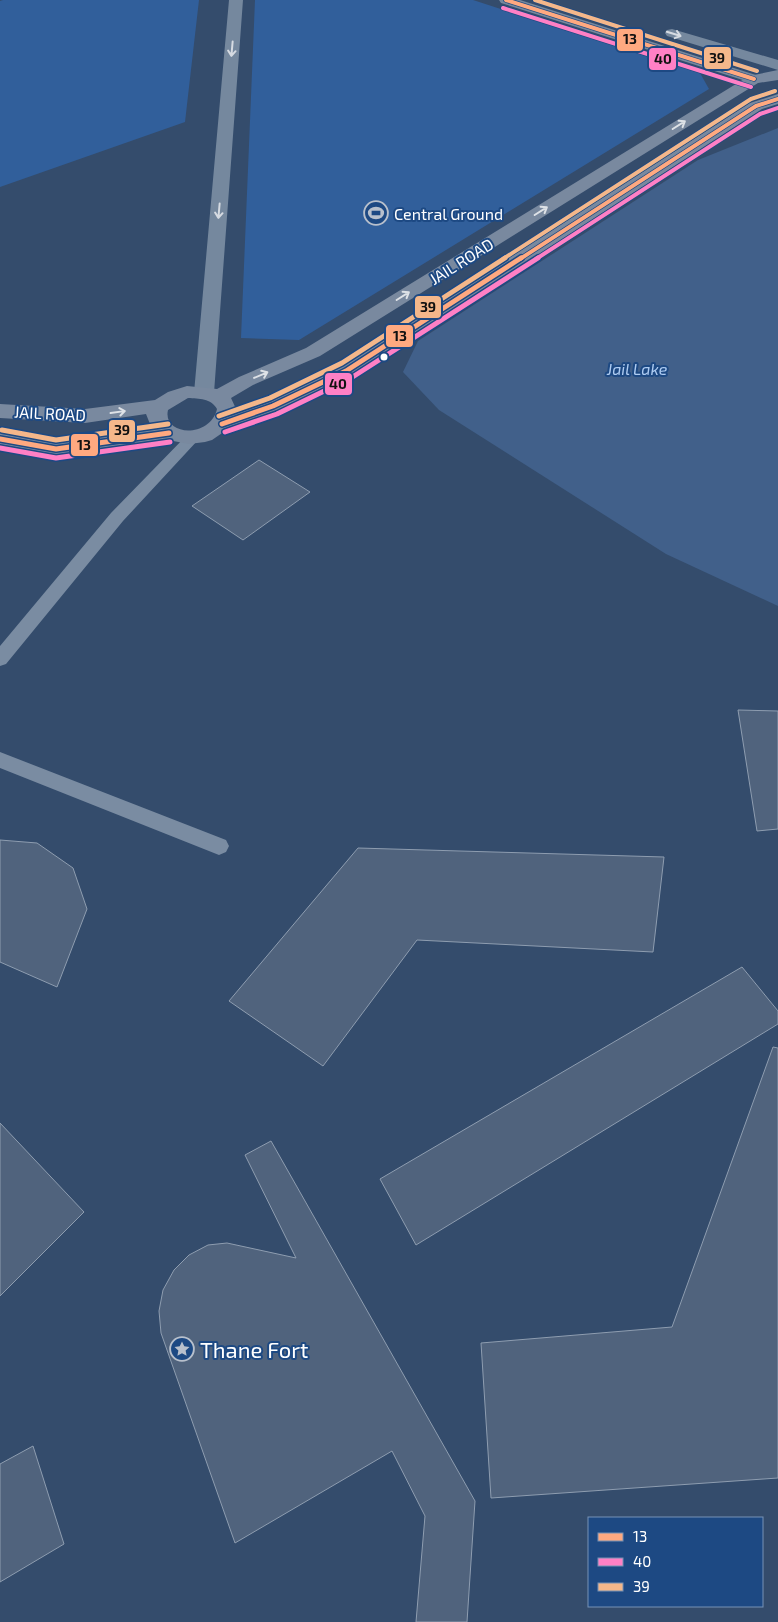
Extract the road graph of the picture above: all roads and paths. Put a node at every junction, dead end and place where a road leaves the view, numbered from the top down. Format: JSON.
{"nodes":[{"id":1,"x":236,"y":0,"type":"edge"},
{"id":2,"x":506,"y":0,"type":"edge"},
{"id":3,"x":561,"y":0,"type":"edge"},
{"id":4,"x":778,"y":65,"type":"edge"},
{"id":5,"x":778,"y":75,"type":"edge"},
{"id":6,"x":754,"y":79,"type":"junction"},
{"id":7,"x":778,"y":88,"type":"edge"},
{"id":8,"x":778,"y":98,"type":"edge"},
{"id":9,"x":211,"y":395,"type":"junction"},
{"id":10,"x":160,"y":406,"type":"junction"},
{"id":11,"x":0,"y":411,"type":"edge"},
{"id":12,"x":222,"y":424,"type":"junction"},
{"id":13,"x":170,"y":433,"type":"junction"},
{"id":14,"x":193,"y":437,"type":"junction"},
{"id":15,"x":0,"y":439,"type":"edge"},
{"id":16,"x":0,"y":659,"type":"edge"},
{"id":17,"x":0,"y":760,"type":"edge"},
{"id":18,"x":219,"y":846,"type":"dead end"}],
"edges":[{"from":1,"to":9,"type":"main road","one_way":true},
{"from":2,"to":6,"type":"main road"},
{"from":3,"to":4,"type":"main road","one_way":true},
{"from":5,"to":6,"type":"main road","name":"JAIL ROAD"},
{"from":6,"to":7,"type":"main road"},
{"from":9,"to":6,"type":"main road","name":"JAIL ROAD","one_way":true},
{"from":8,"to":12,"type":"main road"},
{"from":9,"to":10,"type":"main road"},
{"from":9,"to":12,"type":"main road"},
{"from":11,"to":10,"type":"main road","name":"JAIL ROAD","one_way":true},
{"from":10,"to":13,"type":"main road"},
{"from":12,"to":14,"type":"main road"},
{"from":13,"to":14,"type":"main road"},
{"from":13,"to":15,"type":"main road"},
{"from":14,"to":16,"type":"lane"},
{"from":17,"to":18,"type":"lane"}]}
